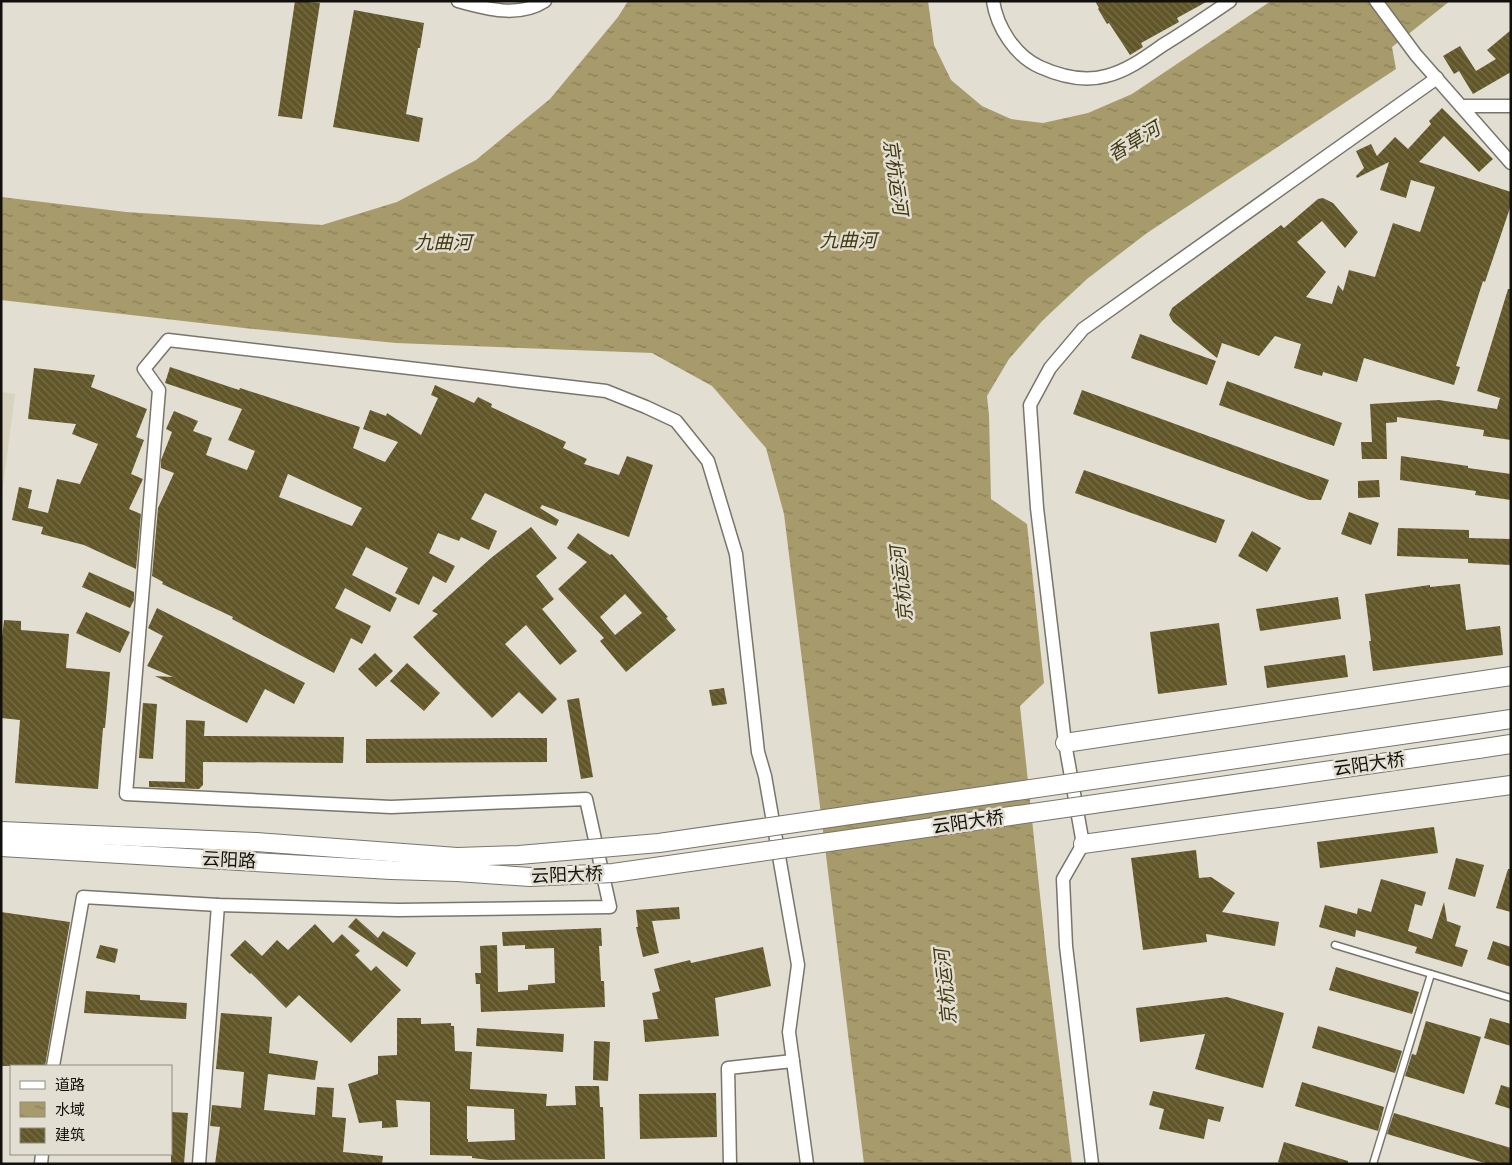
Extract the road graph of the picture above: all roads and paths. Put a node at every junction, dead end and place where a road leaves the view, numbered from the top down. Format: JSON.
{"nodes":[{"id":1,"x":458,"y":1,"type":"edge"},
{"id":2,"x":546,"y":1,"type":"edge"},
{"id":3,"x":992,"y":1,"type":"edge"},
{"id":4,"x":1230,"y":1,"type":"edge"},
{"id":5,"x":1376,"y":1,"type":"edge"},
{"id":6,"x":1437,"y":78,"type":"junction"},
{"id":7,"x":1461,"y":106,"type":"junction"},
{"id":8,"x":1511,"y":106,"type":"edge"},
{"id":9,"x":1511,"y":162,"type":"edge"},
{"id":10,"x":1511,"y":676,"type":"edge"},
{"id":11,"x":1511,"y":719,"type":"edge"},
{"id":12,"x":1065,"y":743,"type":"junction"},
{"id":13,"x":1511,"y":744,"type":"edge"},
{"id":14,"x":1511,"y":785,"type":"edge"},
{"id":15,"x":1,"y":830,"type":"edge"},
{"id":16,"x":1082,"y":844,"type":"junction"},
{"id":17,"x":1,"y":847,"type":"edge"},
{"id":18,"x":457,"y":864,"type":"junction"},
{"id":19,"x":218,"y":905,"type":"junction"},
{"id":20,"x":1335,"y":945,"type":"dead end"},
{"id":21,"x":1431,"y":974,"type":"junction"},
{"id":22,"x":1511,"y":998,"type":"edge"},
{"id":23,"x":793,"y":1061,"type":"junction"},
{"id":24,"x":53,"y":1065,"type":"edge"},
{"id":25,"x":199,"y":1164,"type":"edge"},
{"id":26,"x":730,"y":1164,"type":"edge"},
{"id":27,"x":806,"y":1164,"type":"edge"},
{"id":28,"x":1092,"y":1164,"type":"edge"},
{"id":29,"x":1373,"y":1164,"type":"edge"}],
"edges":[{"from":1,"to":2,"type":"street"},
{"from":3,"to":4,"type":"street"},
{"from":5,"to":6,"type":"street"},
{"from":6,"to":7,"type":"street"},
{"from":6,"to":12,"type":"street"},
{"from":7,"to":8,"type":"street"},
{"from":7,"to":9,"type":"street"},
{"from":10,"to":12,"type":"street"},
{"from":11,"to":18,"type":"street","name":"云阳大桥","bridge":true},
{"from":12,"to":16,"type":"street"},
{"from":13,"to":18,"type":"street","name":"云阳大桥","bridge":true},
{"from":14,"to":16,"type":"street"},
{"from":15,"to":18,"type":"street","name":"云阳路"},
{"from":16,"to":28,"type":"street"},
{"from":17,"to":18,"type":"street","name":"云阳路"},
{"from":19,"to":23,"type":"street"},
{"from":19,"to":24,"type":"street"},
{"from":19,"to":25,"type":"street"},
{"from":20,"to":21,"type":"lane"},
{"from":21,"to":22,"type":"lane"},
{"from":21,"to":29,"type":"lane"},
{"from":23,"to":26,"type":"street"},
{"from":23,"to":27,"type":"street"}]}
